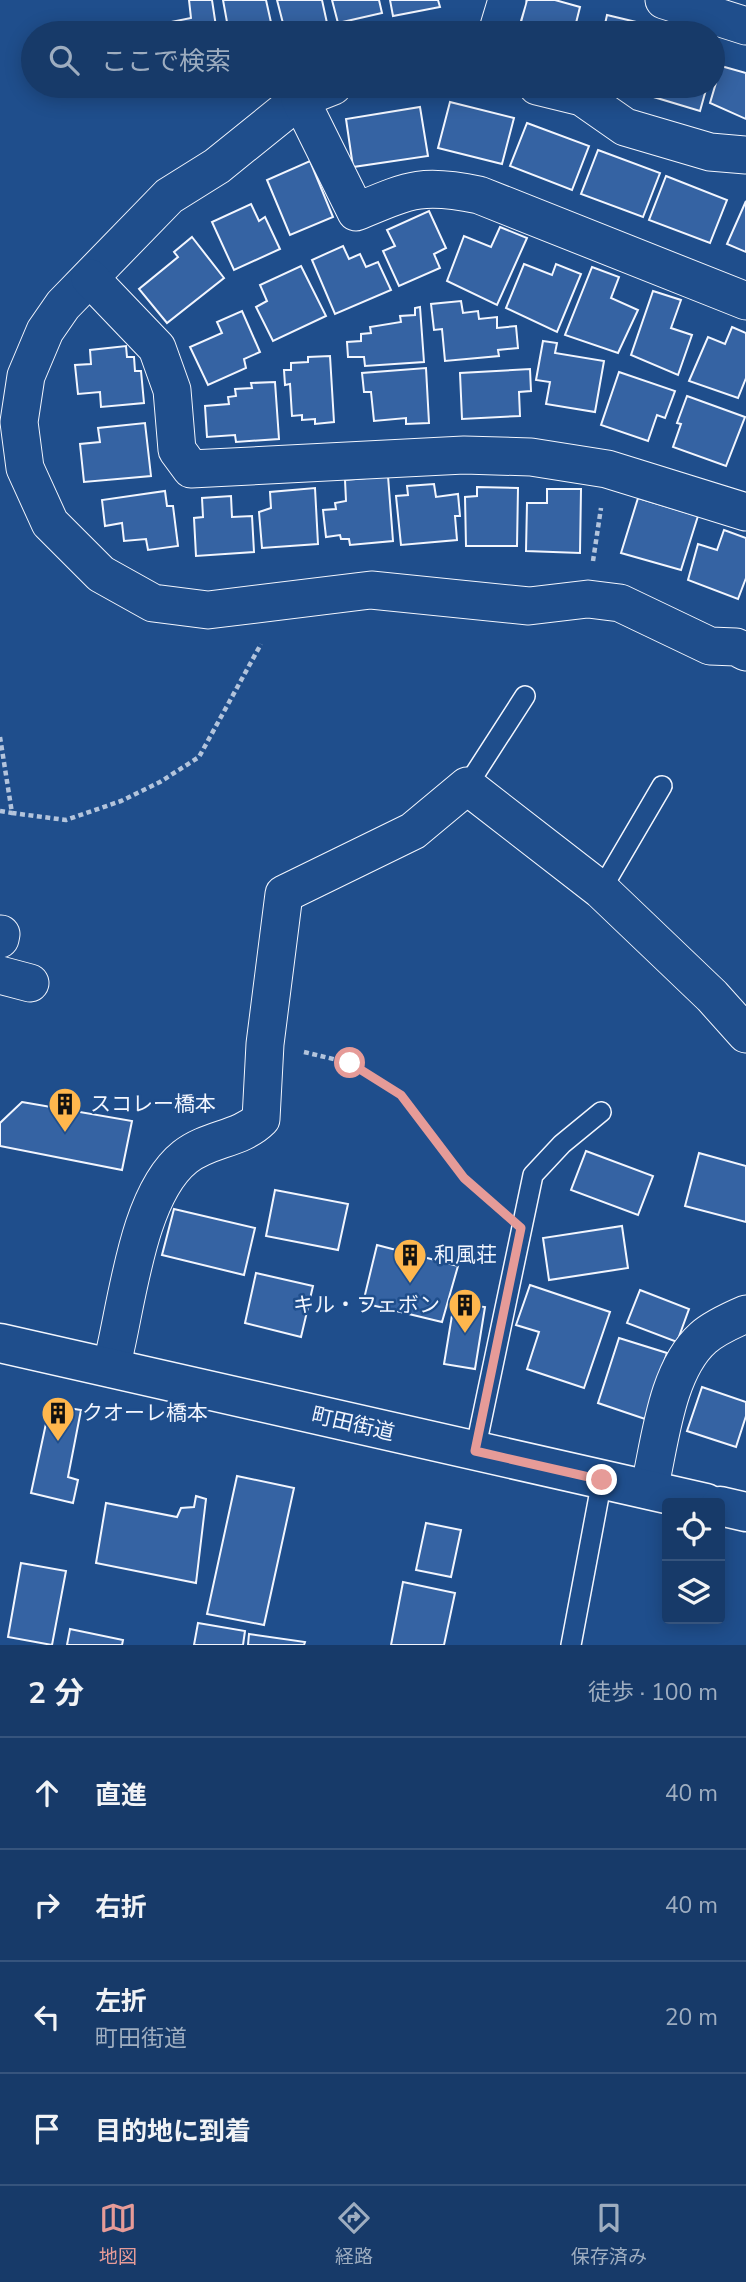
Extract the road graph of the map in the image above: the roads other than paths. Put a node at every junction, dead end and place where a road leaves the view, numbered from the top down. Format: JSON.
{"nodes":[{"id":1,"x":506,"y":0,"type":"edge"},
{"id":2,"x":664,"y":0,"type":"edge"},
{"id":3,"x":500,"y":21,"type":"edge"},
{"id":4,"x":746,"y":26,"type":"edge"},
{"id":5,"x":583,"y":98,"type":"edge"},
{"id":6,"x":300,"y":99,"type":"joint"},
{"id":7,"x":746,"y":155,"type":"edge"},
{"id":8,"x":90,"y":278,"type":"junction"},
{"id":9,"x":746,"y":301,"type":"edge"},
{"id":10,"x":746,"y":512,"type":"edge"},
{"id":11,"x":746,"y":652,"type":"edge"},
{"id":12,"x":525,"y":696,"type":"dead end"},
{"id":13,"x":467,"y":786,"type":"junction"},
{"id":14,"x":662,"y":786,"type":"dead end"},
{"id":15,"x":601,"y":890,"type":"junction"},
{"id":16,"x":746,"y":1034,"type":"edge"},
{"id":17,"x":601,"y":1112,"type":"dead end"},
{"id":18,"x":746,"y":1314,"type":"edge"},
{"id":19,"x":0,"y":1343,"type":"edge"},
{"id":20,"x":111,"y":1368,"type":"junction"},
{"id":21,"x":475,"y":1451,"type":"junction"},
{"id":22,"x":602,"y":1480,"type":"junction"},
{"id":23,"x":649,"y":1490,"type":"junction"},
{"id":24,"x":684,"y":1498,"type":"edge"},
{"id":25,"x":725,"y":1507,"type":"edge"},
{"id":26,"x":746,"y":1512,"type":"edge"},
{"id":27,"x":571,"y":1645,"type":"edge"}],
"edges":[{"from":1,"to":3,"type":"street"},
{"from":2,"to":4,"type":"street"},
{"from":5,"to":7,"type":"street"},
{"from":6,"to":8,"type":"street"},
{"from":6,"to":9,"type":"street"},
{"from":8,"to":10,"type":"street"},
{"from":8,"to":11,"type":"street"},
{"from":12,"to":13,"type":"lane"},
{"from":13,"to":15,"type":"street"},
{"from":13,"to":20,"type":"street"},
{"from":14,"to":15,"type":"lane"},
{"from":15,"to":16,"type":"street"},
{"from":17,"to":21,"type":"lane"},
{"from":18,"to":23,"type":"street"},
{"from":19,"to":20,"type":"main road","name":"町田街道"},
{"from":20,"to":21,"type":"main road","name":"町田街道"},
{"from":21,"to":22,"type":"main road","name":"町田街道"},
{"from":22,"to":23,"type":"main road","name":"町田街道"},
{"from":22,"to":27,"type":"lane"},
{"from":23,"to":24,"type":"main road","name":"町田街道"},
{"from":25,"to":26,"type":"main road"}]}
